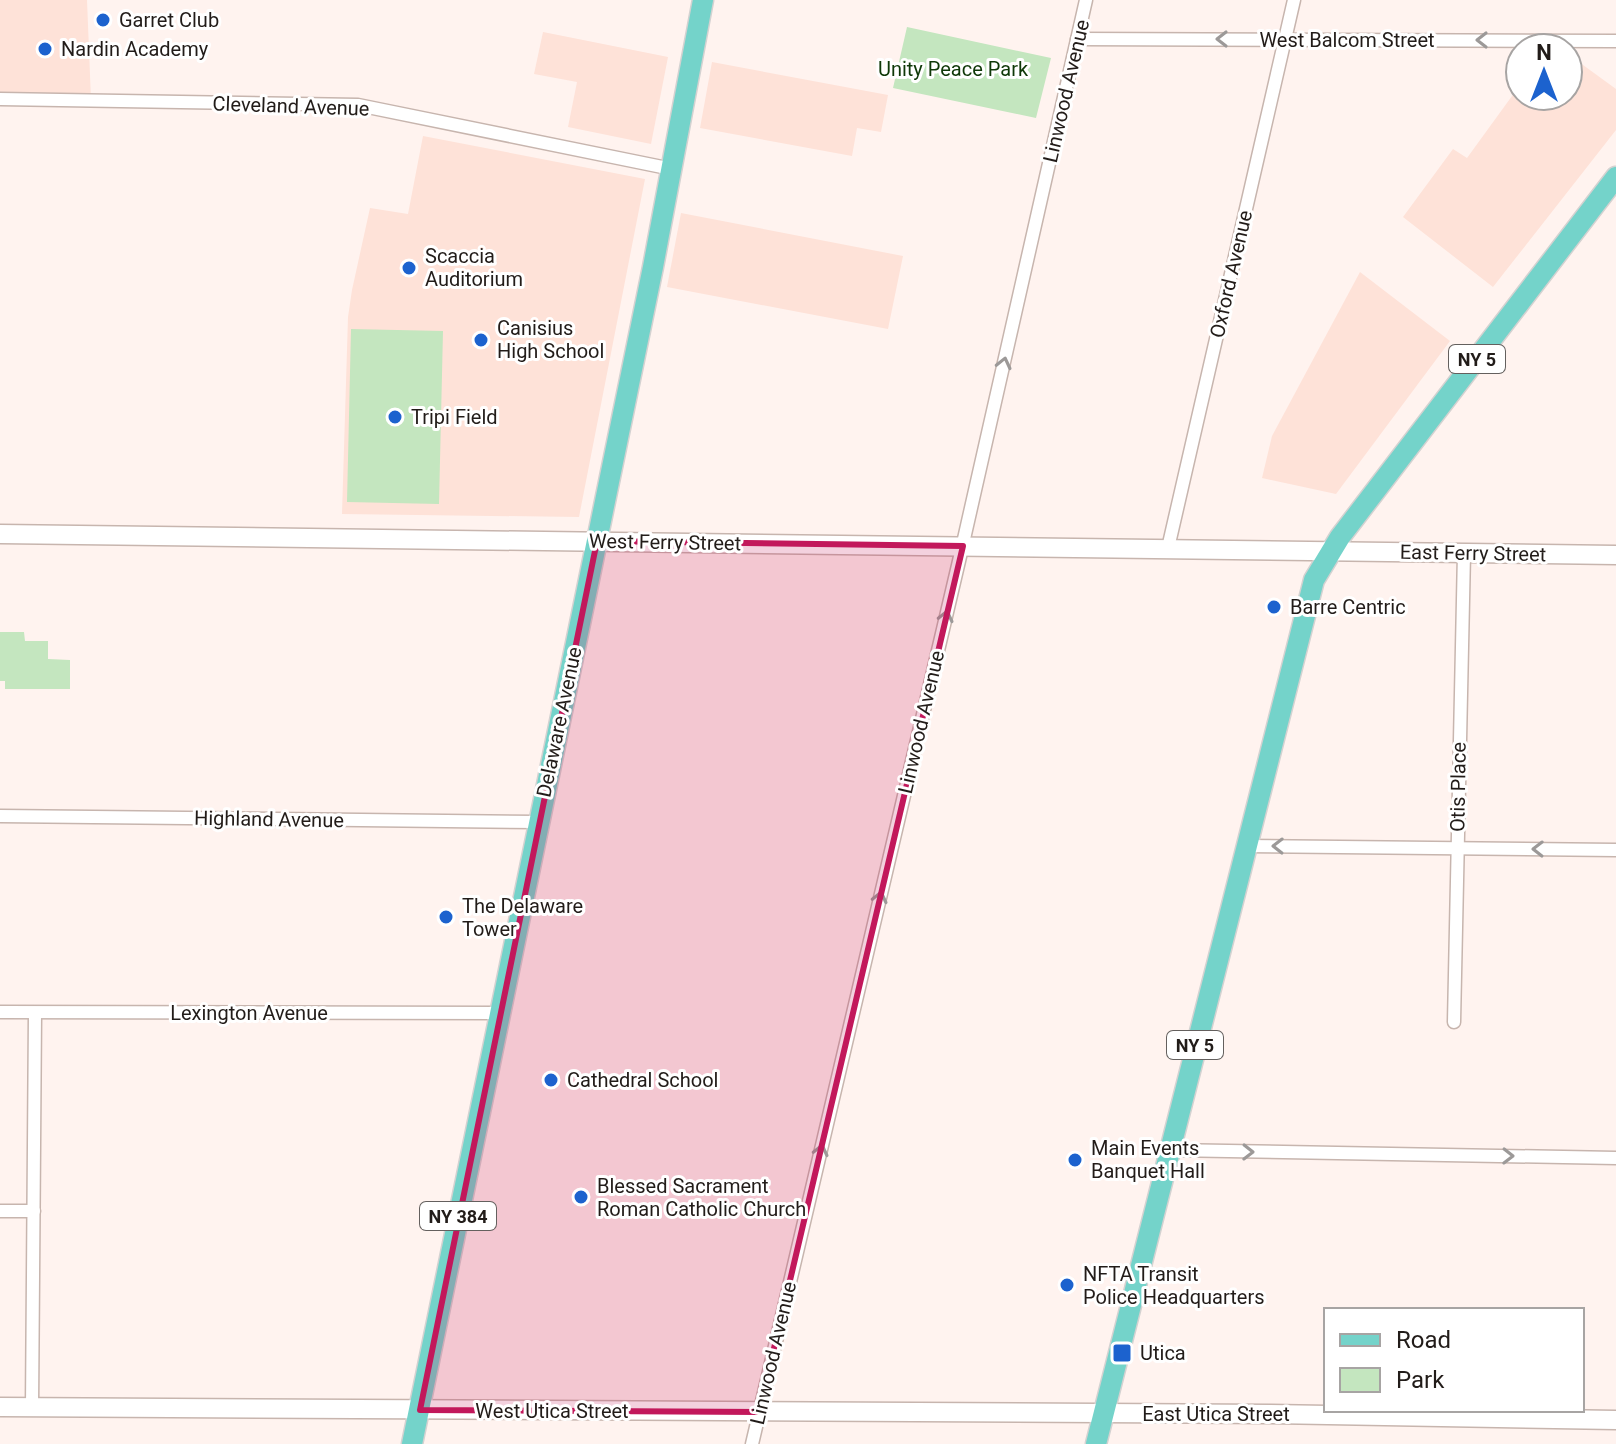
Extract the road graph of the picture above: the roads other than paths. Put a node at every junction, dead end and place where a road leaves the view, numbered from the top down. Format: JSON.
{"nodes":[{"id":1,"x":703,"y":0,"type":"edge"},
{"id":2,"x":1086,"y":0,"type":"edge"},
{"id":3,"x":1294,"y":0,"type":"edge"},
{"id":4,"x":1077,"y":39,"type":"junction"},
{"id":5,"x":1285,"y":40,"type":"junction"},
{"id":6,"x":1616,"y":41,"type":"edge"},
{"id":7,"x":0,"y":99,"type":"edge"},
{"id":8,"x":672,"y":169,"type":"junction"},
{"id":9,"x":1616,"y":177,"type":"edge"},
{"id":10,"x":0,"y":534,"type":"edge"},
{"id":11,"x":597,"y":541,"type":"junction"},
{"id":12,"x":963,"y":546,"type":"junction"},
{"id":13,"x":1168,"y":548,"type":"junction"},
{"id":14,"x":1330,"y":550,"type":"junction"},
{"id":15,"x":1464,"y":553,"type":"junction"},
{"id":16,"x":1616,"y":555,"type":"edge"},
{"id":17,"x":0,"y":816,"type":"edge"},
{"id":18,"x":538,"y":822,"type":"junction"},
{"id":19,"x":1245,"y":846,"type":"junction"},
{"id":20,"x":1457,"y":848,"type":"junction"},
{"id":21,"x":1616,"y":850,"type":"edge"},
{"id":22,"x":0,"y":1012,"type":"edge"},
{"id":23,"x":35,"y":1013,"type":"junction"},
{"id":24,"x":499,"y":1013,"type":"junction"},
{"id":25,"x":1454,"y":1022,"type":"dead end"},
{"id":26,"x":1170,"y":1150,"type":"junction"},
{"id":27,"x":1616,"y":1158,"type":"edge"},
{"id":28,"x":0,"y":1211,"type":"edge"},
{"id":29,"x":34,"y":1211,"type":"junction"},
{"id":30,"x":0,"y":1407,"type":"edge"},
{"id":31,"x":32,"y":1407,"type":"junction"},
{"id":32,"x":420,"y":1410,"type":"junction"},
{"id":33,"x":759,"y":1412,"type":"junction"},
{"id":34,"x":1104,"y":1413,"type":"junction"},
{"id":35,"x":1616,"y":1420,"type":"edge"},
{"id":36,"x":412,"y":1444,"type":"edge"},
{"id":37,"x":752,"y":1444,"type":"edge"},
{"id":38,"x":1096,"y":1444,"type":"edge"}],
"edges":[{"from":1,"to":8,"type":"main road","name":"Delaware Avenue","number":"NY 384"},
{"from":2,"to":4,"type":"street","name":"Linwood Avenue"},
{"from":3,"to":5,"type":"street","name":"Oxford Avenue"},
{"from":5,"to":4,"type":"street","name":"West Balcom Street","one_way":true},
{"from":12,"to":4,"type":"street","name":"Linwood Avenue","one_way":true},
{"from":6,"to":5,"type":"street","name":"West Balcom Street","one_way":true},
{"from":5,"to":13,"type":"street","name":"Oxford Avenue"},
{"from":7,"to":8,"type":"street","name":"Cleveland Avenue"},
{"from":8,"to":11,"type":"main road","name":"Delaware Avenue","number":"NY 384"},
{"from":9,"to":14,"type":"main road","number":"NY 5"},
{"from":10,"to":11,"type":"street","name":"West Ferry Street"},
{"from":11,"to":12,"type":"street","name":"West Ferry Street"},
{"from":11,"to":18,"type":"main road","name":"Delaware Avenue","number":"NY 384"},
{"from":12,"to":13,"type":"street","name":"West Ferry Street"},
{"from":33,"to":12,"type":"street","name":"Linwood Avenue","one_way":true},
{"from":13,"to":14,"type":"street","name":"West Ferry Street"},
{"from":14,"to":15,"type":"street","name":"East Ferry Street"},
{"from":14,"to":19,"type":"main road","number":"NY 5"},
{"from":15,"to":16,"type":"street","name":"East Ferry Street"},
{"from":15,"to":20,"type":"street","name":"Otis Place"},
{"from":17,"to":18,"type":"street","name":"Highland Avenue"},
{"from":18,"to":24,"type":"main road","name":"Delaware Avenue","number":"NY 384"},
{"from":20,"to":19,"type":"street","one_way":true},
{"from":19,"to":26,"type":"main road","number":"NY 5"},
{"from":21,"to":20,"type":"street","one_way":true},
{"from":20,"to":25,"type":"street","name":"Otis Place"},
{"from":22,"to":23,"type":"street","name":"Lexington Avenue"},
{"from":23,"to":24,"type":"street","name":"Lexington Avenue"},
{"from":23,"to":29,"type":"street"},
{"from":24,"to":32,"type":"main road","name":"Delaware Avenue","number":"NY 384"},
{"from":26,"to":27,"type":"street","one_way":true},
{"from":26,"to":34,"type":"main road","number":"NY 5"},
{"from":28,"to":29,"type":"street"},
{"from":29,"to":31,"type":"street"},
{"from":30,"to":31,"type":"street","name":"West Utica Street"},
{"from":31,"to":32,"type":"street","name":"West Utica Street"},
{"from":32,"to":33,"type":"street","name":"West Utica Street"},
{"from":32,"to":36,"type":"main road","name":"Delaware Avenue","number":"NY 384"},
{"from":33,"to":34,"type":"street","name":"West Utica Street"},
{"from":33,"to":37,"type":"street","name":"Linwood Avenue"},
{"from":34,"to":35,"type":"street","name":"East Utica Street"},
{"from":34,"to":38,"type":"main road","number":"NY 5"}]}
